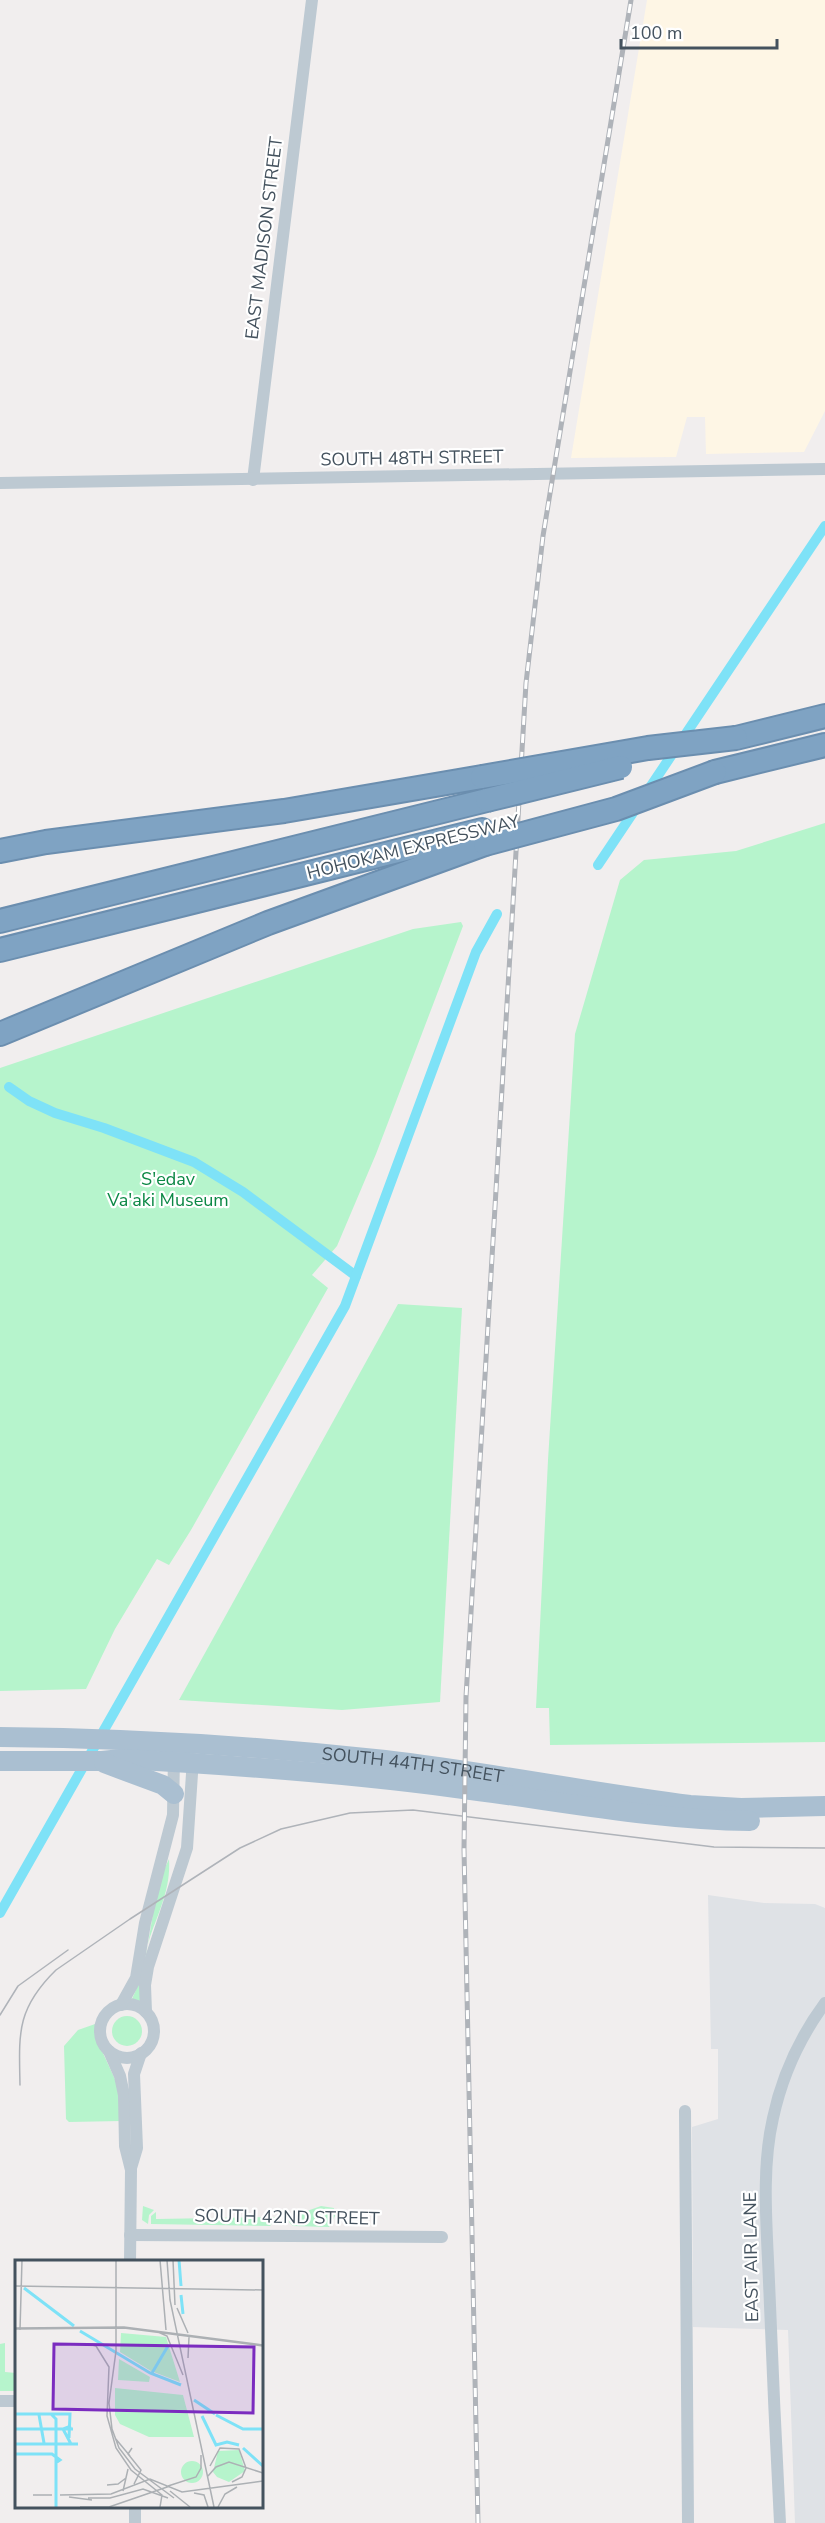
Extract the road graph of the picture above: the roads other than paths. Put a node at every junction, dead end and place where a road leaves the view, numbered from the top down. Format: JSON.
{"nodes":[{"id":1,"x":312,"y":0,"type":"edge"},
{"id":2,"x":825,"y":469,"type":"edge"},
{"id":3,"x":253,"y":480,"type":"junction"},
{"id":4,"x":0,"y":483,"type":"edge"},
{"id":5,"x":825,"y":716,"type":"edge"},
{"id":6,"x":736,"y":738,"type":"junction"},
{"id":7,"x":825,"y":744,"type":"edge"},
{"id":8,"x":484,"y":837,"type":"junction"},
{"id":9,"x":6,"y":848,"type":"edge"},
{"id":10,"x":0,"y":921,"type":"edge"},
{"id":11,"x":0,"y":950,"type":"edge"},
{"id":12,"x":0,"y":1034,"type":"edge"},
{"id":13,"x":0,"y":1737,"type":"edge"},
{"id":14,"x":184,"y":1753,"type":"junction"},
{"id":15,"x":0,"y":1761,"type":"edge"},
{"id":16,"x":102,"y":1761,"type":"junction"},
{"id":17,"x":174,"y":1794,"type":"junction"},
{"id":18,"x":825,"y":1806,"type":"edge"},
{"id":19,"x":825,"y":1819,"type":"edge"},
{"id":20,"x":825,"y":2002,"type":"edge"},
{"id":21,"x":121,"y":2005,"type":"junction"},
{"id":22,"x":146,"y":2012,"type":"junction"},
{"id":23,"x":109,"y":2051,"type":"junction"},
{"id":24,"x":141,"y":2054,"type":"junction"},
{"id":25,"x":685,"y":2111,"type":"dead end"},
{"id":26,"x":131,"y":2170,"type":"junction"},
{"id":27,"x":130,"y":2235,"type":"junction"},
{"id":28,"x":442,"y":2237,"type":"dead end"},
{"id":29,"x":130,"y":2260,"type":"edge"},
{"id":30,"x":688,"y":2523,"type":"edge"},
{"id":31,"x":780,"y":2523,"type":"edge"}],
"edges":[{"from":1,"to":3,"type":"street","name":"EAST MADISON STREET"},
{"from":2,"to":3,"type":"street","name":"SOUTH 48TH STREET"},
{"from":3,"to":4,"type":"street","name":"SOUTH 48TH STREET"},
{"from":5,"to":6,"type":"highway","name":"HOHOKAM EXPRESSWAY"},
{"from":6,"to":9,"type":"highway","bridge":true},
{"from":6,"to":10,"type":"highway","name":"HOHOKAM EXPRESSWAY","bridge":true},
{"from":7,"to":8,"type":"highway","name":"HOHOKAM EXPRESSWAY","bridge":true},
{"from":8,"to":11,"type":"highway","name":"HOHOKAM EXPRESSWAY"},
{"from":8,"to":12,"type":"highway"},
{"from":13,"to":14,"type":"main road","name":"SOUTH 44TH STREET"},
{"from":14,"to":16,"type":"main road","name":"SOUTH 44TH STREET"},
{"from":14,"to":17,"type":"street"},
{"from":14,"to":18,"type":"main road","name":"SOUTH 44TH STREET"},
{"from":14,"to":19,"type":"main road","name":"SOUTH 44TH STREET"},
{"from":14,"to":22,"type":"street"},
{"from":15,"to":16,"type":"main road","name":"SOUTH 44TH STREET"},
{"from":16,"to":17,"type":"main road"},
{"from":17,"to":21,"type":"street"},
{"from":20,"to":31,"type":"street","name":"EAST AIR LANE"},
{"from":21,"to":22,"type":"street"},
{"from":21,"to":23,"type":"street"},
{"from":22,"to":24,"type":"street"},
{"from":23,"to":24,"type":"street"},
{"from":23,"to":26,"type":"street"},
{"from":24,"to":26,"type":"street"},
{"from":25,"to":30,"type":"street"},
{"from":26,"to":27,"type":"street"},
{"from":27,"to":28,"type":"street","name":"SOUTH 42ND STREET"},
{"from":27,"to":29,"type":"street"}]}
